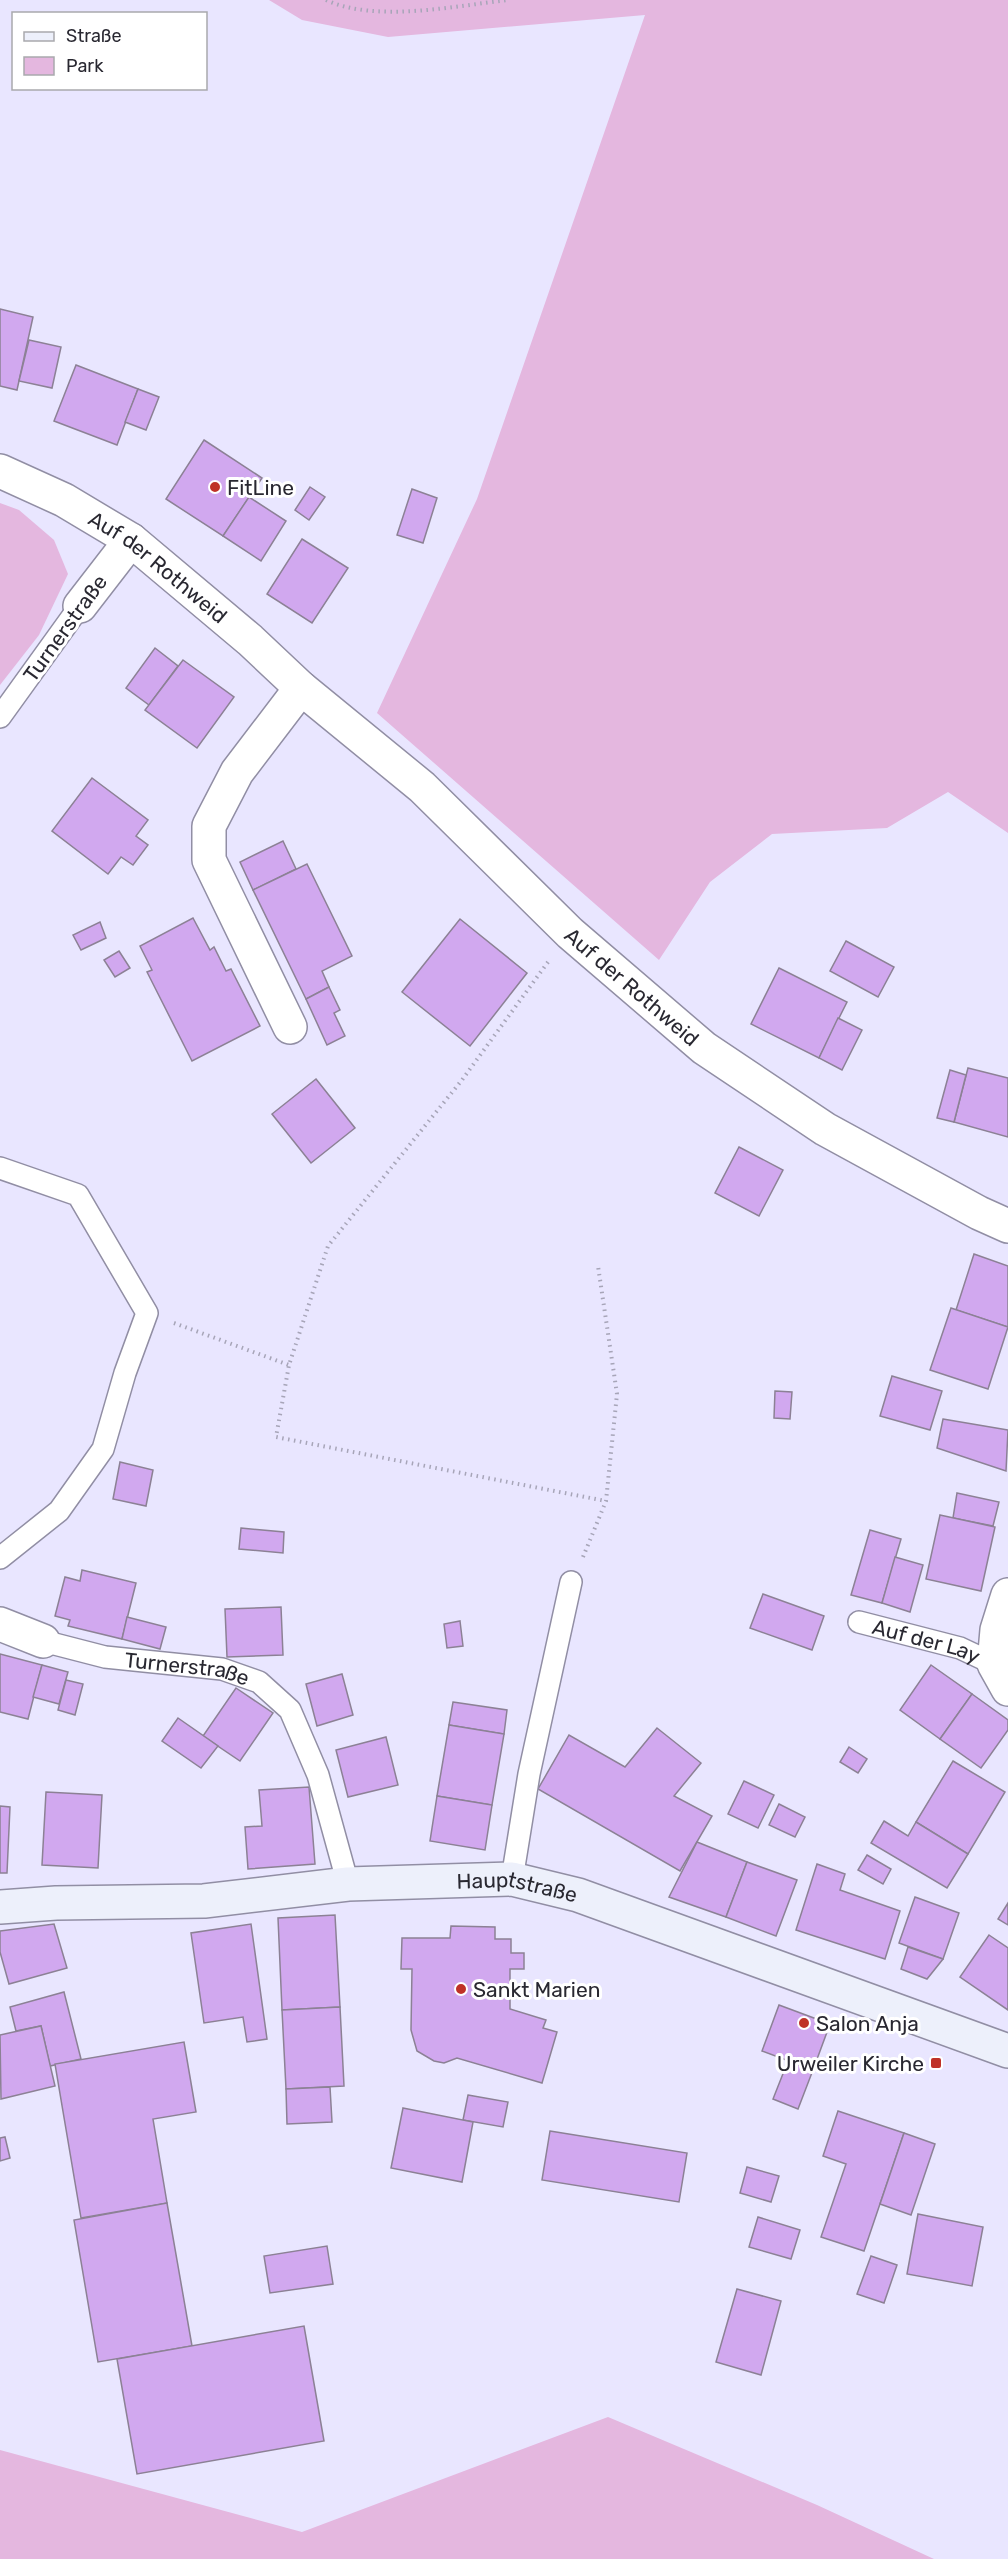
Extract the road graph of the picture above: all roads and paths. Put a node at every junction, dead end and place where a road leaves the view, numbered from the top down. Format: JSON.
{"nodes":[{"id":1,"x":326,"y":0,"type":"edge"},
{"id":2,"x":508,"y":0,"type":"edge"},
{"id":3,"x":0,"y":471,"type":"edge"},
{"id":4,"x":131,"y":540,"type":"junction"},
{"id":5,"x":80,"y":606,"type":"joint"},
{"id":6,"x":301,"y":688,"type":"junction"},
{"id":7,"x":0,"y":717,"type":"edge"},
{"id":8,"x":570,"y":933,"type":"junction"},
{"id":9,"x":290,"y":1027,"type":"dead end"},
{"id":10,"x":0,"y":1168,"type":"edge"},
{"id":11,"x":1008,"y":1226,"type":"edge"},
{"id":12,"x":598,"y":1266,"type":"dead end"},
{"id":13,"x":147,"y":1313,"type":"junction"},
{"id":14,"x":289,"y":1365,"type":"junction"},
{"id":15,"x":606,"y":1501,"type":"junction"},
{"id":16,"x":0,"y":1558,"type":"edge"},
{"id":17,"x":572,"y":1582,"type":"joint"},
{"id":18,"x":1008,"y":1595,"type":"edge"},
{"id":19,"x":859,"y":1622,"type":"dead end"},
{"id":20,"x":0,"y":1624,"type":"edge"},
{"id":21,"x":43,"y":1641,"type":"joint"},
{"id":22,"x":1001,"y":1676,"type":"edge"},
{"id":23,"x":512,"y":1879,"type":"junction"},
{"id":24,"x":348,"y":1884,"type":"junction"},
{"id":25,"x":0,"y":1907,"type":"edge"},
{"id":26,"x":1008,"y":2051,"type":"edge"}],
"edges":[{"from":1,"to":2,"type":"path"},
{"from":3,"to":4,"type":"street","name":"Auf der Rothweid"},
{"from":4,"to":5,"type":"street","name":"Turnerstraße"},
{"from":4,"to":6,"type":"street","name":"Auf der Rothweid"},
{"from":5,"to":7,"type":"lane","name":"Turnerstraße"},
{"from":6,"to":8,"type":"street","name":"Auf der Rothweid"},
{"from":6,"to":9,"type":"street"},
{"from":8,"to":11,"type":"street","name":"Auf der Rothweid"},
{"from":8,"to":14,"type":"path"},
{"from":10,"to":13,"type":"lane"},
{"from":12,"to":15,"type":"path"},
{"from":13,"to":14,"type":"path"},
{"from":13,"to":16,"type":"lane"},
{"from":14,"to":15,"type":"path"},
{"from":15,"to":17,"type":"path"},
{"from":17,"to":23,"type":"lane"},
{"from":18,"to":22,"type":"street","name":"Auf der Lay"},
{"from":19,"to":22,"type":"lane","name":"Auf der Lay"},
{"from":20,"to":21,"type":"street","name":"Turnerstraße"},
{"from":21,"to":24,"type":"lane","name":"Turnerstraße"},
{"from":23,"to":24,"type":"main road","name":"Hauptstraße"},
{"from":23,"to":26,"type":"main road","name":"Hauptstraße"},
{"from":24,"to":25,"type":"main road","name":"Hauptstraße"}]}
